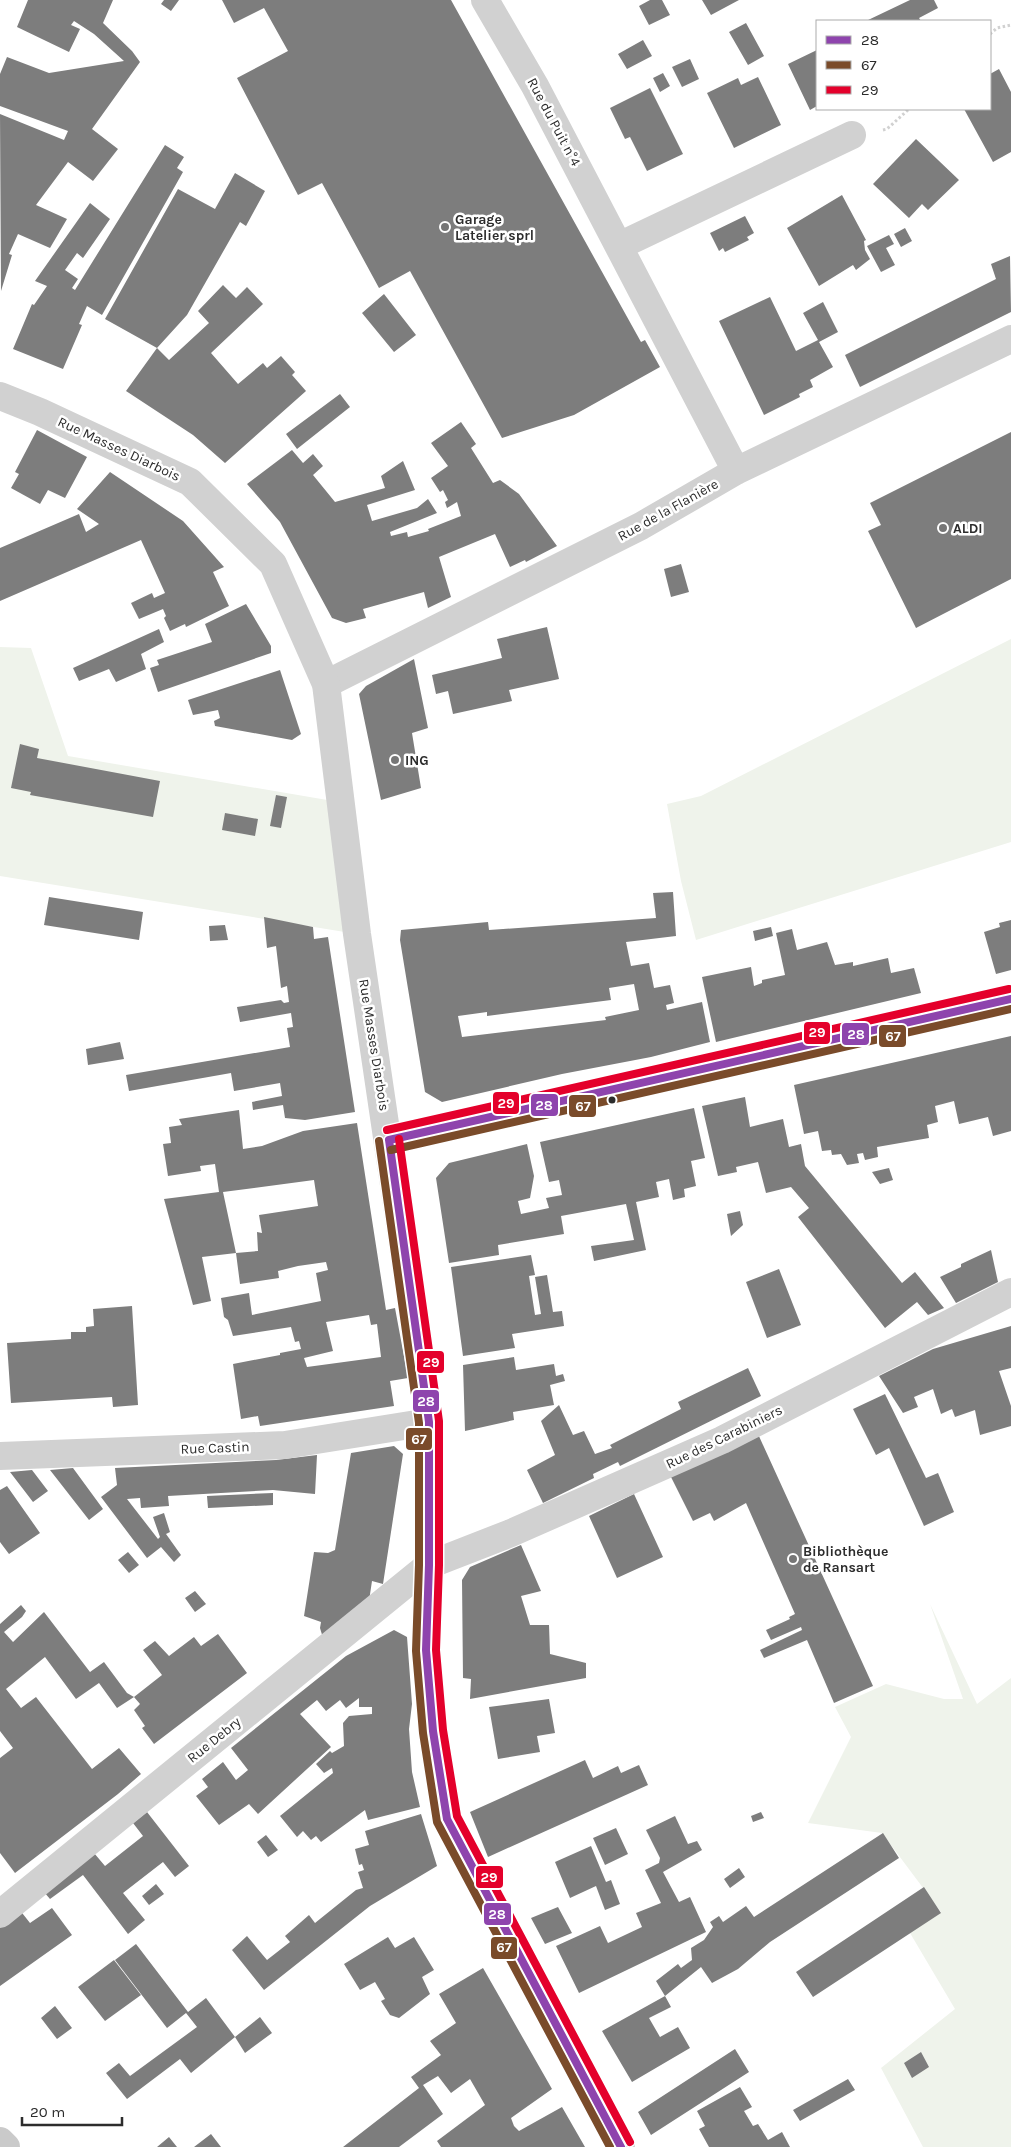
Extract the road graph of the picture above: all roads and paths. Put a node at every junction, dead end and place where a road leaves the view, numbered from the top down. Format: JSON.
{"nodes":[{"id":1,"x":485,"y":0,"type":"edge"},
{"id":2,"x":1011,"y":25,"type":"edge"},
{"id":3,"x":991,"y":33,"type":"edge"},
{"id":4,"x":852,"y":135,"type":"dead end"},
{"id":5,"x":619,"y":246,"type":"junction"},
{"id":6,"x":1011,"y":339,"type":"edge"},
{"id":7,"x":0,"y":396,"type":"edge"},
{"id":8,"x":736,"y":471,"type":"junction"},
{"id":9,"x":326,"y":684,"type":"junction"},
{"id":10,"x":1011,"y":999,"type":"edge"},
{"id":11,"x":389,"y":1140,"type":"junction"},
{"id":12,"x":1011,"y":1292,"type":"edge"},
{"id":13,"x":429,"y":1422,"type":"junction"},
{"id":14,"x":0,"y":1456,"type":"edge"},
{"id":15,"x":429,"y":1565,"type":"junction"},
{"id":16,"x":0,"y":1914,"type":"edge"},
{"id":17,"x":0,"y":2141,"type":"edge"},
{"id":18,"x":6,"y":2147,"type":"edge"},
{"id":19,"x":621,"y":2147,"type":"edge"}],
"edges":[{"from":1,"to":5,"type":"street","name":"Rue du Puit n°4"},
{"from":2,"to":3,"type":"path"},
{"from":4,"to":5,"type":"street"},
{"from":5,"to":8,"type":"street","name":"Rue du Puit n°4"},
{"from":6,"to":8,"type":"street","name":"Rue de la Flanière"},
{"from":7,"to":9,"type":"street","name":"Rue Masses Diarbois"},
{"from":8,"to":9,"type":"street","name":"Rue de la Flanière"},
{"from":9,"to":11,"type":"street","name":"Rue Masses Diarbois"},
{"from":10,"to":11,"type":"street"},
{"from":11,"to":13,"type":"street","name":"Rue Masses Diarbois"},
{"from":12,"to":15,"type":"street","name":"Rue des Carabiniers"},
{"from":13,"to":14,"type":"street","name":"Rue Castin"},
{"from":13,"to":15,"type":"street","name":"Rue Masses Diarbois"},
{"from":15,"to":16,"type":"street","name":"Rue Debry"},
{"from":15,"to":19,"type":"street","name":"Rue Masses Diarbois"},
{"from":17,"to":18,"type":"main road"}]}
